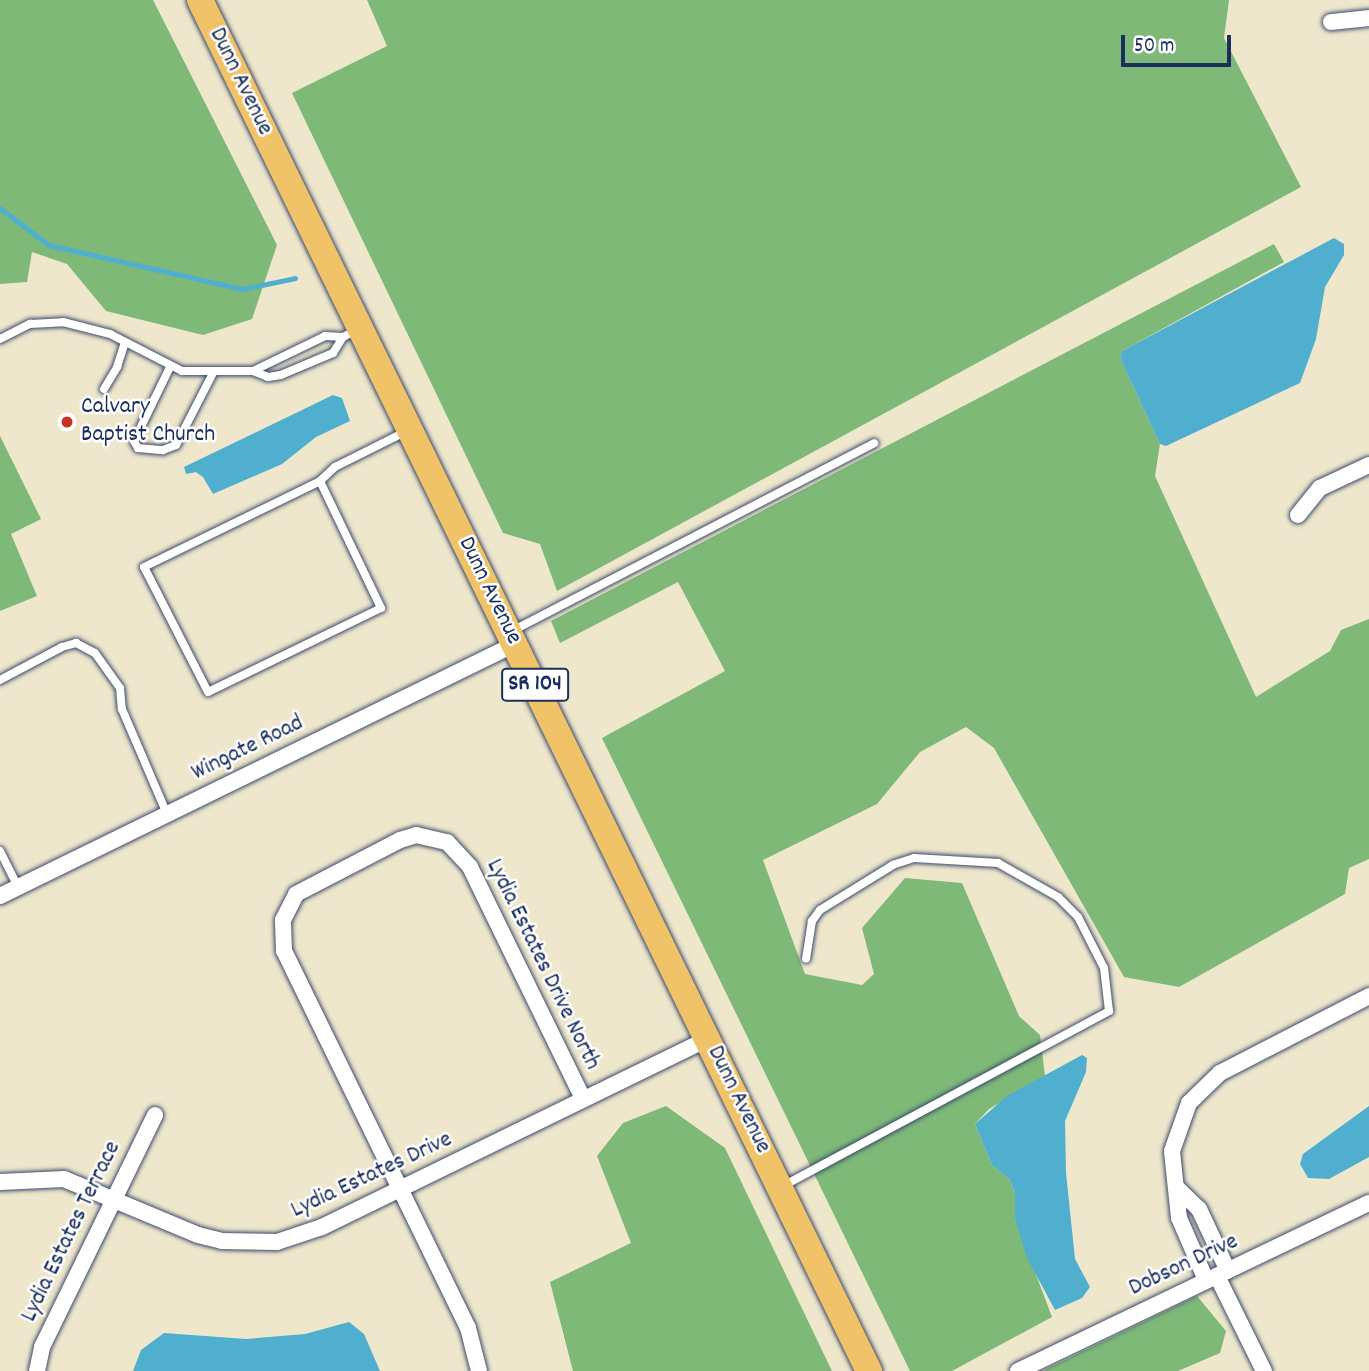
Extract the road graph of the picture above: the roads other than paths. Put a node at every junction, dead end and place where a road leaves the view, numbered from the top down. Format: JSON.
{"nodes":[{"id":1,"x":200,"y":0,"type":"edge"},
{"id":2,"x":1369,"y":18,"type":"edge"},
{"id":3,"x":1331,"y":22,"type":"dead end"},
{"id":4,"x":352,"y":332,"type":"junction"},
{"id":5,"x":0,"y":339,"type":"edge"},
{"id":6,"x":125,"y":342,"type":"junction"},
{"id":7,"x":170,"y":367,"type":"junction"},
{"id":8,"x":253,"y":371,"type":"junction"},
{"id":9,"x":213,"y":373,"type":"junction"},
{"id":10,"x":104,"y":389,"type":"dead end"},
{"id":11,"x":410,"y":430,"type":"junction"},
{"id":12,"x":874,"y":443,"type":"dead end"},
{"id":13,"x":1369,"y":465,"type":"edge"},
{"id":14,"x":320,"y":481,"type":"junction"},
{"id":15,"x":1298,"y":515,"type":"dead end"},
{"id":16,"x":512,"y":639,"type":"junction"},
{"id":17,"x":102,"y":660,"type":"junction"},
{"id":18,"x":104,"y":673,"type":"dead end"},
{"id":19,"x":0,"y":680,"type":"edge"},
{"id":20,"x":115,"y":694,"type":"dead end"},
{"id":21,"x":122,"y":705,"type":"junction"},
{"id":22,"x":167,"y":814,"type":"junction"},
{"id":23,"x":0,"y":851,"type":"edge"},
{"id":24,"x":18,"y":887,"type":"junction"},
{"id":25,"x":0,"y":896,"type":"edge"},
{"id":26,"x":806,"y":959,"type":"dead end"},
{"id":27,"x":1369,"y":996,"type":"edge"},
{"id":28,"x":707,"y":1039,"type":"junction"},
{"id":29,"x":582,"y":1097,"type":"junction"},
{"id":30,"x":155,"y":1115,"type":"dead end"},
{"id":31,"x":0,"y":1182,"type":"edge"},
{"id":32,"x":781,"y":1187,"type":"junction"},
{"id":33,"x":1176,"y":1187,"type":"junction"},
{"id":34,"x":400,"y":1189,"type":"junction"},
{"id":35,"x":115,"y":1197,"type":"junction"},
{"id":36,"x":1369,"y":1203,"type":"edge"},
{"id":37,"x":1217,"y":1276,"type":"junction"},
{"id":38,"x":37,"y":1371,"type":"edge"},
{"id":39,"x":479,"y":1371,"type":"edge"},
{"id":40,"x":869,"y":1371,"type":"edge"},
{"id":41,"x":1018,"y":1371,"type":"edge"},
{"id":42,"x":1264,"y":1371,"type":"edge"}],
"edges":[{"from":1,"to":4,"type":"main road","name":"Dunn Avenue","number":"SR 104"},
{"from":2,"to":3,"type":"street"},
{"from":4,"to":8,"type":"lane"},
{"from":4,"to":8,"type":"lane"},
{"from":4,"to":11,"type":"main road","name":"Dunn Avenue","number":"SR 104"},
{"from":5,"to":6,"type":"lane"},
{"from":6,"to":7,"type":"lane"},
{"from":6,"to":10,"type":"lane"},
{"from":7,"to":9,"type":"lane"},
{"from":7,"to":9,"type":"lane"},
{"from":8,"to":9,"type":"lane"},
{"from":11,"to":14,"type":"lane"},
{"from":11,"to":16,"type":"main road","name":"Dunn Avenue","number":"SR 104"},
{"from":12,"to":16,"type":"lane"},
{"from":13,"to":15,"type":"street"},
{"from":14,"to":14,"type":"lane"},
{"from":16,"to":22,"type":"street","name":"Wingate Road"},
{"from":16,"to":28,"type":"main road","name":"Dunn Avenue","number":"SR 104"},
{"from":17,"to":18,"type":"lane"},
{"from":17,"to":19,"type":"lane"},
{"from":17,"to":21,"type":"lane"},
{"from":20,"to":21,"type":"lane"},
{"from":21,"to":22,"type":"lane"},
{"from":22,"to":24,"type":"street","name":"Wingate Road"},
{"from":23,"to":24,"type":"lane"},
{"from":24,"to":25,"type":"street","name":"Wingate Road"},
{"from":26,"to":32,"type":"lane"},
{"from":27,"to":33,"type":"street"},
{"from":28,"to":29,"type":"street","name":"Lydia Estates Drive"},
{"from":28,"to":32,"type":"main road","name":"Dunn Avenue","number":"SR 104"},
{"from":29,"to":34,"type":"street","name":"Lydia Estates Drive"},
{"from":29,"to":34,"type":"street","name":"Lydia Estates Drive North"},
{"from":30,"to":35,"type":"street","name":"Lydia Estates Terrace"},
{"from":31,"to":35,"type":"street","name":"Lydia Estates Drive"},
{"from":32,"to":40,"type":"main road","name":"Dunn Avenue","number":"SR 104"},
{"from":33,"to":37,"type":"street"},
{"from":33,"to":37,"type":"street"},
{"from":34,"to":35,"type":"street","name":"Lydia Estates Drive"},
{"from":34,"to":39,"type":"street","name":"Lydia Estates Drive North"},
{"from":35,"to":38,"type":"street","name":"Lydia Estates Terrace"},
{"from":36,"to":37,"type":"street","name":"Dobson Drive"},
{"from":37,"to":41,"type":"street","name":"Dobson Drive"},
{"from":37,"to":42,"type":"street"}]}
